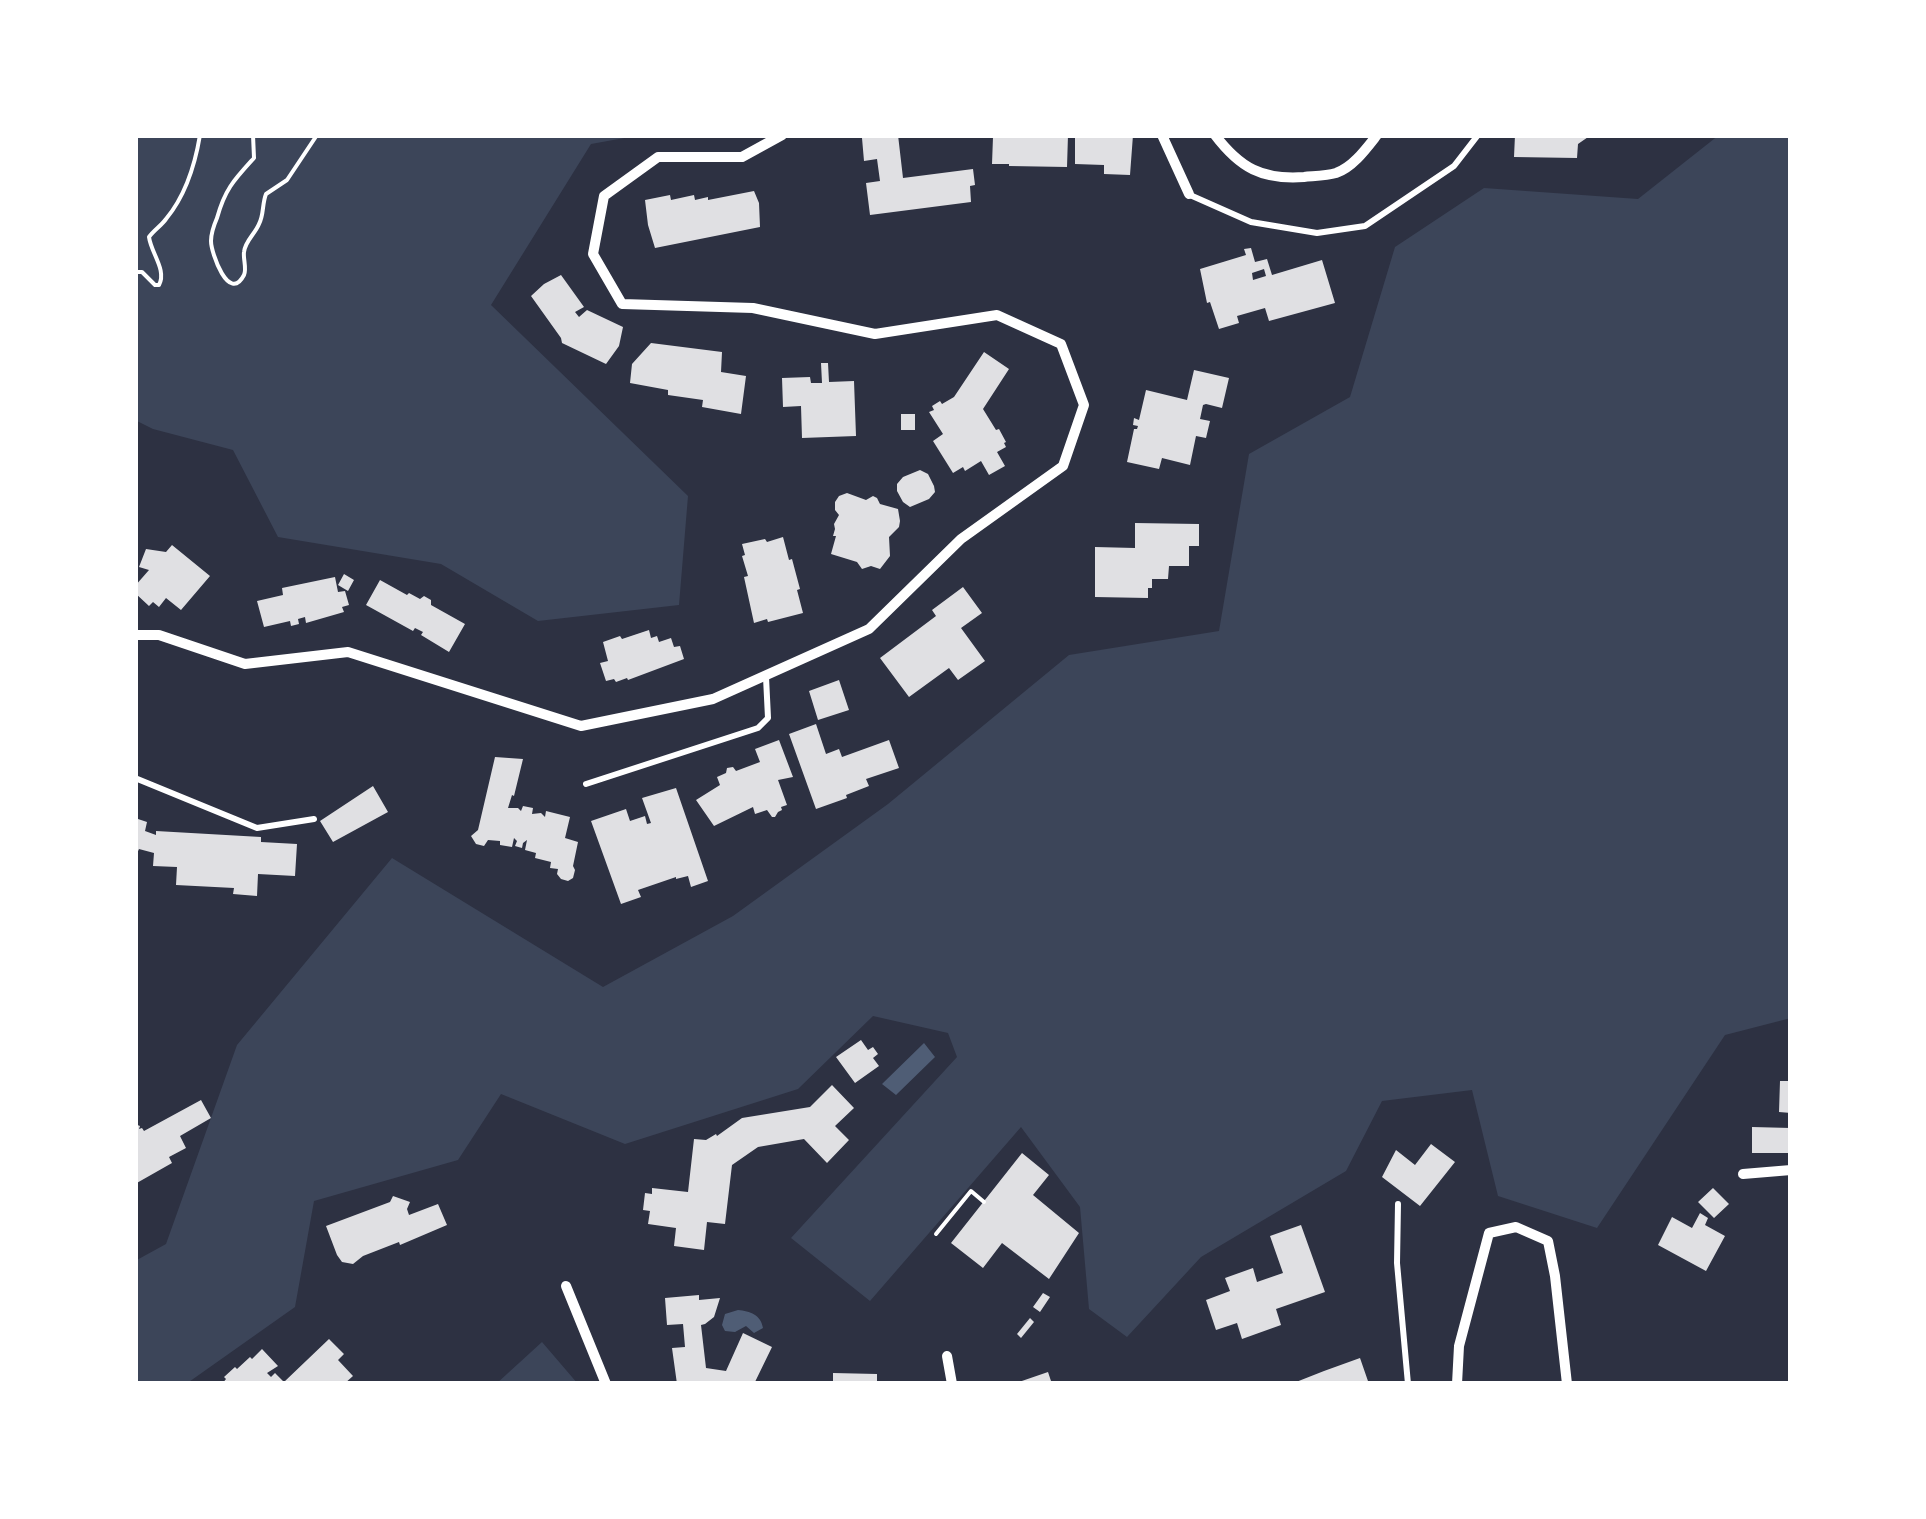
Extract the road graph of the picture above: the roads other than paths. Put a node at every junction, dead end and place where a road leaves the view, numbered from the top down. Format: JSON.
{"nodes":[{"id":1,"x":782,"y":135,"type":"edge"},
{"id":2,"x":1162,"y":135,"type":"edge"},
{"id":3,"x":1215,"y":135,"type":"edge"},
{"id":4,"x":1377,"y":135,"type":"edge"},
{"id":5,"x":1478,"y":135,"type":"edge"},
{"id":6,"x":1189,"y":194,"type":"joint"},
{"id":7,"x":135,"y":635,"type":"edge"},
{"id":8,"x":766,"y":676,"type":"junction"},
{"id":9,"x":135,"y":778,"type":"edge"},
{"id":10,"x":586,"y":784,"type":"dead end"},
{"id":11,"x":314,"y":819,"type":"dead end"},
{"id":12,"x":1791,"y":1170,"type":"edge"},
{"id":13,"x":1743,"y":1174,"type":"dead end"},
{"id":14,"x":1398,"y":1204,"type":"dead end"},
{"id":15,"x":566,"y":1286,"type":"dead end"},
{"id":16,"x":947,"y":1356,"type":"dead end"},
{"id":17,"x":606,"y":1384,"type":"edge"},
{"id":18,"x":952,"y":1384,"type":"edge"},
{"id":19,"x":1408,"y":1384,"type":"edge"},
{"id":20,"x":1457,"y":1384,"type":"edge"},
{"id":21,"x":1567,"y":1384,"type":"edge"}],
"edges":[{"from":1,"to":8,"type":"street"},
{"from":2,"to":6,"type":"street"},
{"from":3,"to":4,"type":"street"},
{"from":5,"to":6,"type":"lane"},
{"from":7,"to":8,"type":"street"},
{"from":8,"to":10,"type":"lane"},
{"from":9,"to":11,"type":"lane"},
{"from":12,"to":13,"type":"street"},
{"from":14,"to":19,"type":"lane"},
{"from":15,"to":17,"type":"street"},
{"from":16,"to":18,"type":"street"},
{"from":20,"to":21,"type":"street"}]}
